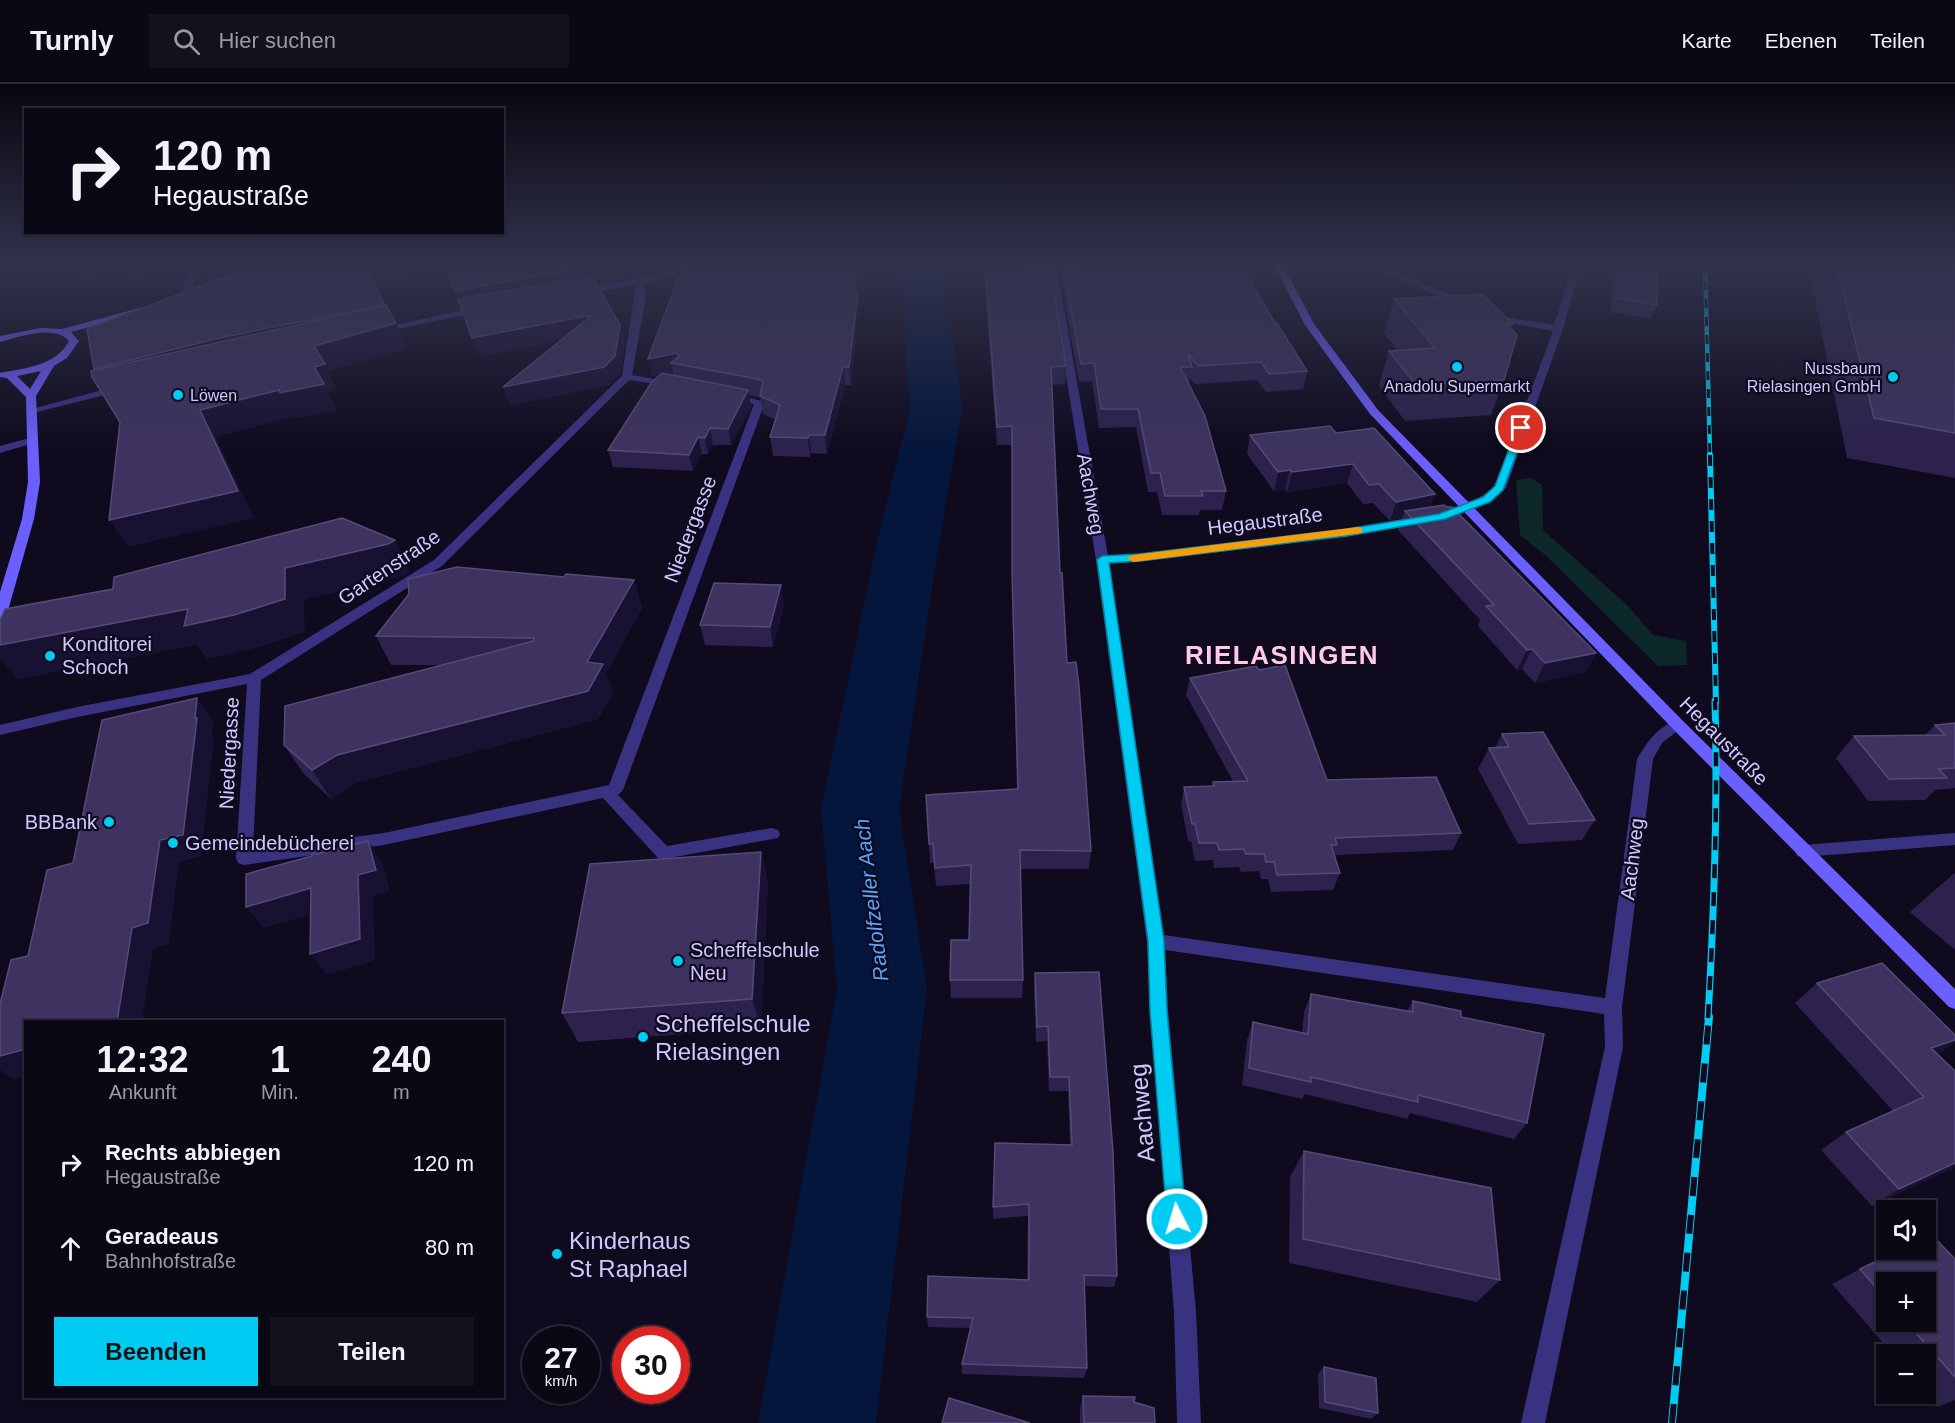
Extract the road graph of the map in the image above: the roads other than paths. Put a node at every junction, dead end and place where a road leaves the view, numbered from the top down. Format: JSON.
{"nodes":[{"id":1,"x":86,"y":325,"type":"edge"},
{"id":2,"x":106,"y":325,"type":"edge"},
{"id":3,"x":401,"y":325,"type":"edge"},
{"id":4,"x":636,"y":325,"type":"edge"},
{"id":5,"x":1062,"y":325,"type":"edge"},
{"id":6,"x":1311,"y":325,"type":"edge"},
{"id":7,"x":1539,"y":325,"type":"edge"},
{"id":8,"x":1559,"y":325,"type":"edge"},
{"id":9,"x":1558,"y":329,"type":"junction"},
{"id":10,"x":61,"y":332,"type":"junction"},
{"id":11,"x":369,"y":332,"type":"edge"},
{"id":12,"x":0,"y":339,"type":"edge"},
{"id":13,"x":74,"y":341,"type":"junction"},
{"id":14,"x":51,"y":363,"type":"junction"},
{"id":15,"x":4,"y":375,"type":"edge"},
{"id":16,"x":627,"y":377,"type":"junction"},
{"id":17,"x":134,"y":385,"type":"edge"},
{"id":18,"x":683,"y":387,"type":"edge"},
{"id":19,"x":716,"y":393,"type":"edge"},
{"id":20,"x":30,"y":396,"type":"junction"},
{"id":21,"x":33,"y":410,"type":"junction"},
{"id":22,"x":33,"y":440,"type":"junction"},
{"id":23,"x":0,"y":450,"type":"edge"},
{"id":24,"x":1466,"y":508,"type":"junction"},
{"id":25,"x":1102,"y":560,"type":"junction"},
{"id":26,"x":0,"y":614,"type":"edge"},
{"id":27,"x":254,"y":678,"type":"junction"},
{"id":28,"x":1678,"y":725,"type":"junction"},
{"id":29,"x":0,"y":730,"type":"edge"},
{"id":30,"x":607,"y":793,"type":"junction"},
{"id":31,"x":772,"y":834,"type":"dead end"},
{"id":32,"x":1955,"y":839,"type":"edge"},
{"id":33,"x":1803,"y":851,"type":"junction"},
{"id":34,"x":1156,"y":941,"type":"junction"},
{"id":35,"x":1955,"y":1001,"type":"edge"},
{"id":36,"x":1614,"y":1007,"type":"junction"},
{"id":37,"x":1189,"y":1423,"type":"edge"},
{"id":38,"x":1533,"y":1423,"type":"edge"}],
"edges":[{"from":1,"to":10,"type":"main road"},
{"from":2,"to":13,"type":"main road"},
{"from":3,"to":11,"type":"street"},
{"from":4,"to":16,"type":"street"},
{"from":5,"to":25,"type":"street","name":"Aachweg"},
{"from":6,"to":24,"type":"main road","name":"Hegaustraße"},
{"from":7,"to":9,"type":"street"},
{"from":8,"to":9,"type":"street"},
{"from":9,"to":24,"type":"street"},
{"from":10,"to":12,"type":"main road"},
{"from":10,"to":13,"type":"main road"},
{"from":13,"to":14,"type":"main road"},
{"from":14,"to":15,"type":"main road"},
{"from":14,"to":20,"type":"main road"},
{"from":15,"to":20,"type":"main road"},
{"from":16,"to":18,"type":"street"},
{"from":16,"to":27,"type":"street","name":"Gartenstraße"},
{"from":17,"to":21,"type":"street"},
{"from":19,"to":30,"type":"street","name":"Niedergasse"},
{"from":20,"to":21,"type":"main road"},
{"from":21,"to":22,"type":"main road"},
{"from":22,"to":23,"type":"street"},
{"from":22,"to":26,"type":"main road"},
{"from":24,"to":25,"type":"street","name":"Hegaustraße"},
{"from":24,"to":28,"type":"main road","name":"Hegaustraße"},
{"from":25,"to":34,"type":"street","name":"Aachweg"},
{"from":27,"to":29,"type":"street","name":"Gartenstraße"},
{"from":27,"to":30,"type":"street","name":"Niedergasse"},
{"from":28,"to":33,"type":"main road","name":"Hegaustraße"},
{"from":28,"to":36,"type":"street","name":"Aachweg"},
{"from":30,"to":31,"type":"street"},
{"from":32,"to":33,"type":"street"},
{"from":33,"to":35,"type":"main road","name":"Hegaustraße"},
{"from":34,"to":36,"type":"street"},
{"from":34,"to":37,"type":"street","name":"Aachweg"},
{"from":36,"to":38,"type":"street","name":"Aachweg"}]}
